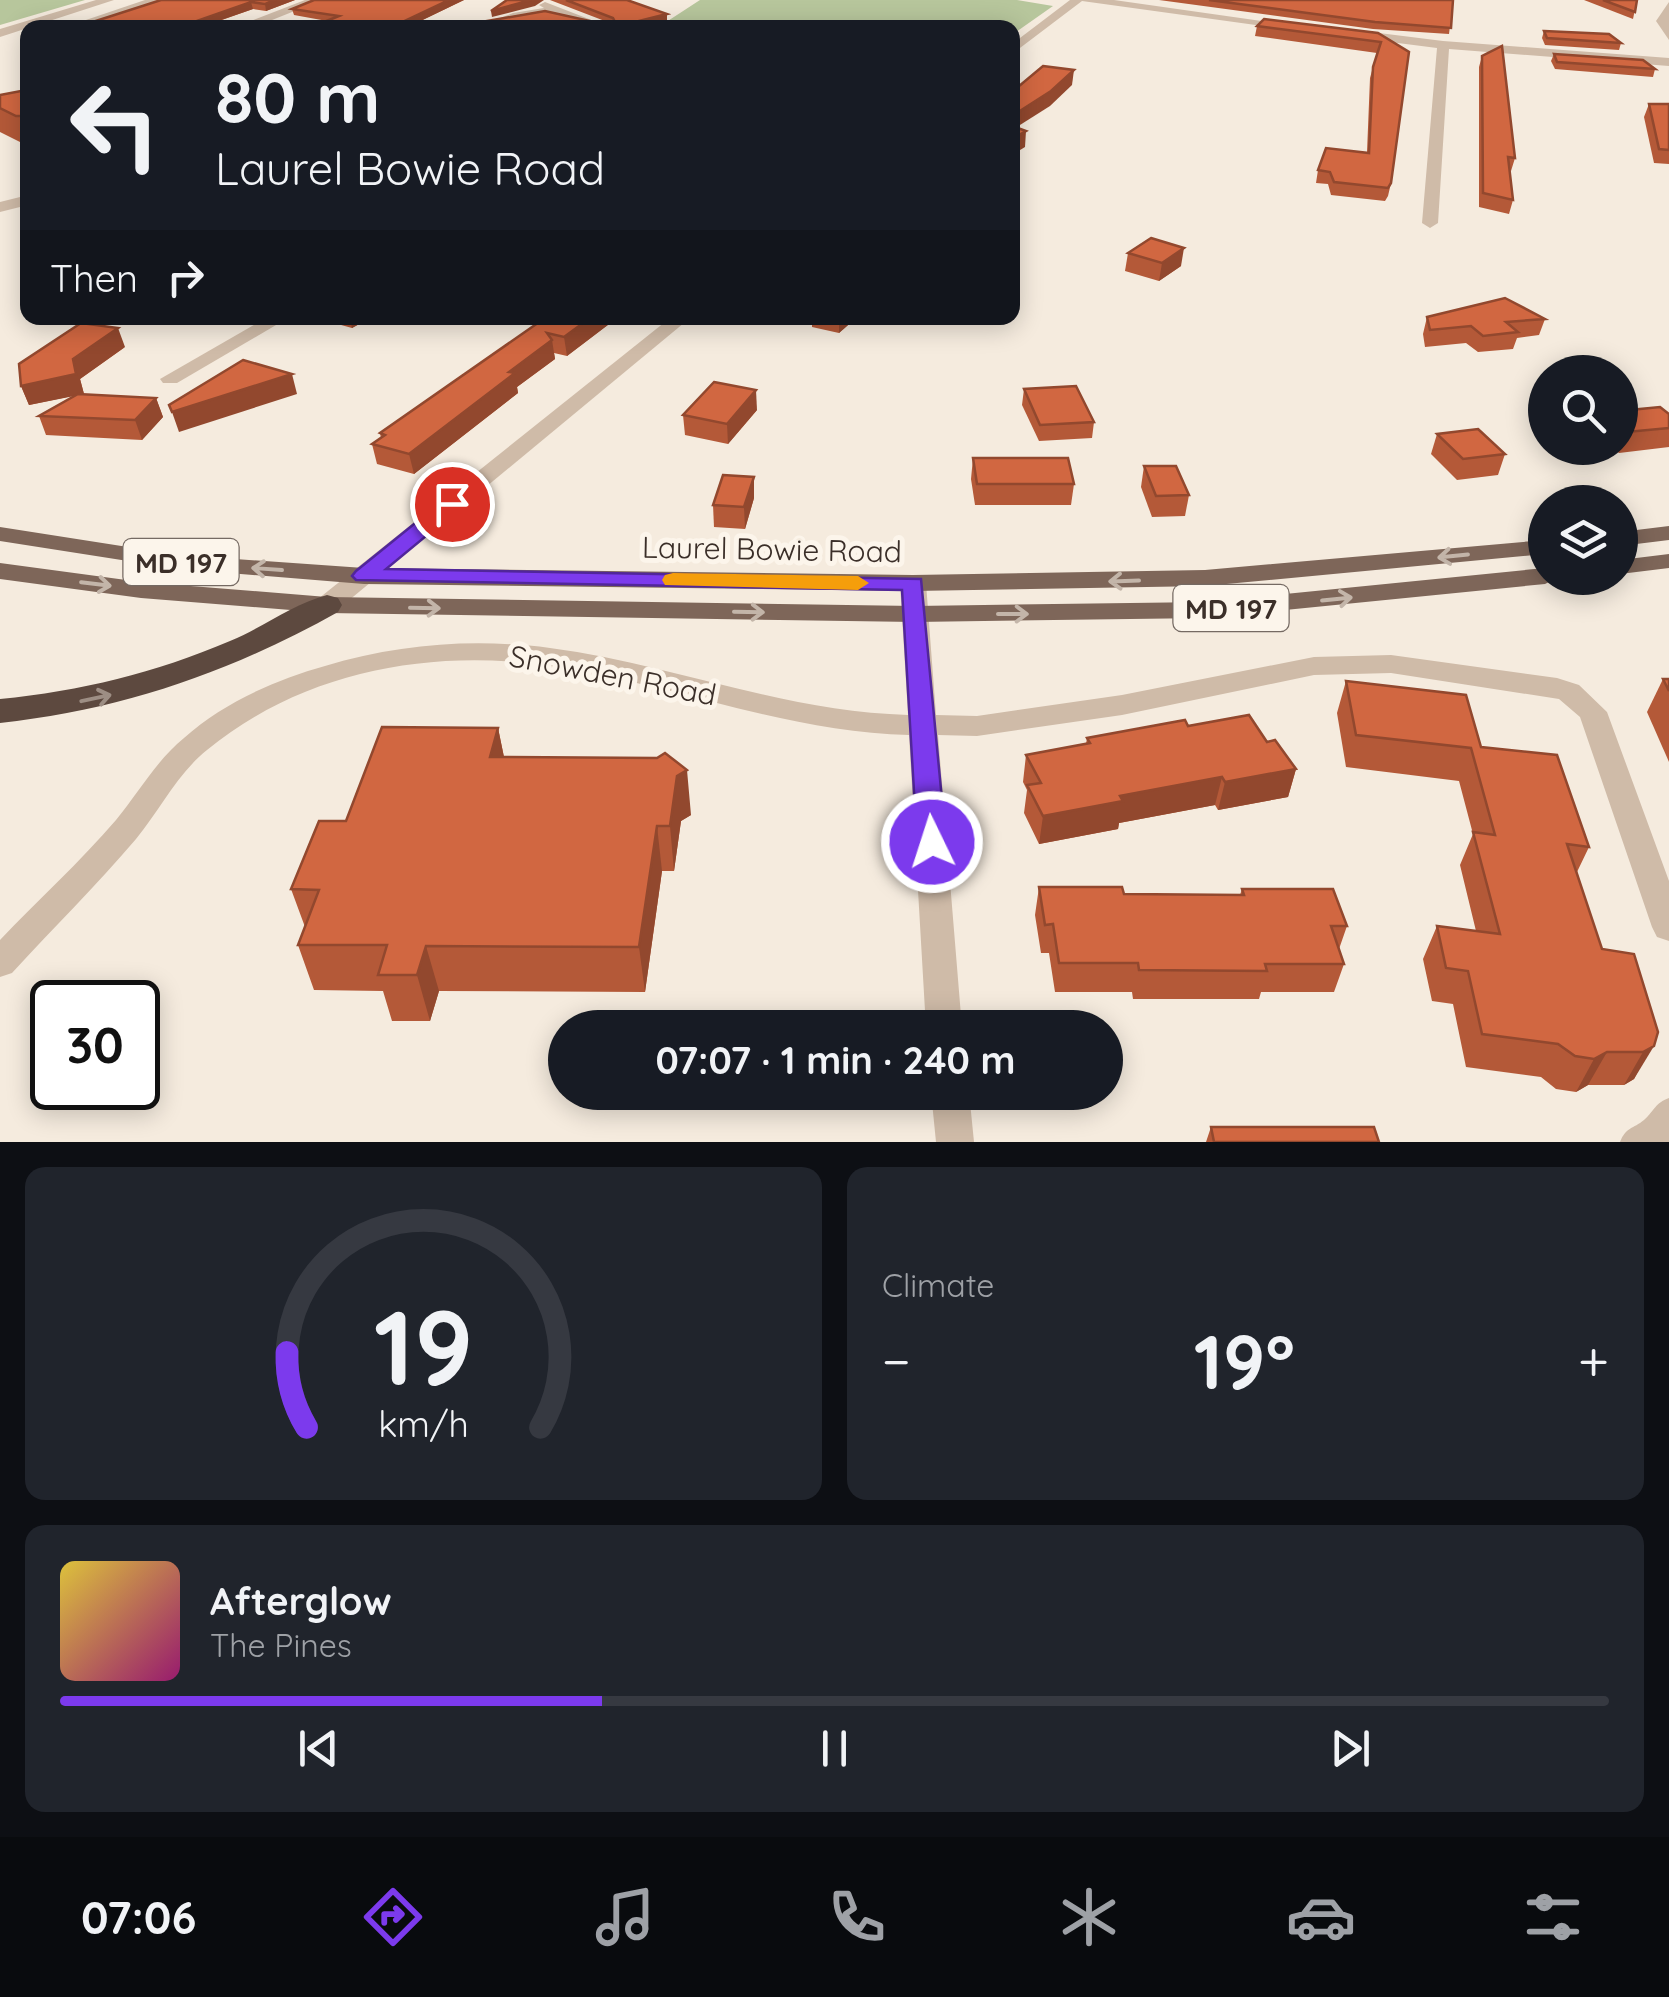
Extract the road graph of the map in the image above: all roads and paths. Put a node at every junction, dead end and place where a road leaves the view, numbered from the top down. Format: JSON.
{"nodes":[{"id":1,"x":108,"y":0,"type":"edge"},
{"id":2,"x":157,"y":0,"type":"edge"},
{"id":3,"x":316,"y":0,"type":"edge"},
{"id":4,"x":533,"y":0,"type":"edge"},
{"id":5,"x":1077,"y":0,"type":"edge"},
{"id":6,"x":1088,"y":0,"type":"edge"},
{"id":7,"x":1669,"y":6,"type":"edge"},
{"id":8,"x":560,"y":10,"type":"junction"},
{"id":9,"x":43,"y":20,"type":"edge"},
{"id":10,"x":93,"y":20,"type":"edge"},
{"id":11,"x":261,"y":20,"type":"edge"},
{"id":12,"x":503,"y":20,"type":"edge"},
{"id":13,"x":586,"y":20,"type":"edge"},
{"id":14,"x":1305,"y":28,"type":"edge"},
{"id":15,"x":1344,"y":32,"type":"edge"},
{"id":16,"x":1669,"y":36,"type":"edge"},
{"id":17,"x":1020,"y":44,"type":"edge"},
{"id":18,"x":1443,"y":45,"type":"junction"},
{"id":19,"x":1669,"y":62,"type":"edge"},
{"id":20,"x":1430,"y":223,"type":"dead end"},
{"id":21,"x":266,"y":325,"type":"edge"},
{"id":22,"x":672,"y":325,"type":"edge"},
{"id":23,"x":170,"y":378,"type":"dead end"},
{"id":24,"x":1669,"y":533,"type":"edge"},
{"id":25,"x":0,"y":534,"type":"edge"},
{"id":26,"x":1638,"y":536,"type":"edge"},
{"id":27,"x":1528,"y":549,"type":"edge"},
{"id":28,"x":1669,"y":561,"type":"edge"},
{"id":29,"x":1638,"y":565,"type":"edge"},
{"id":30,"x":0,"y":570,"type":"edge"},
{"id":31,"x":364,"y":576,"type":"junction"},
{"id":32,"x":1528,"y":578,"type":"edge"},
{"id":33,"x":913,"y":584,"type":"junction"},
{"id":34,"x":327,"y":604,"type":"junction"},
{"id":35,"x":916,"y":614,"type":"junction"},
{"id":36,"x":0,"y":710,"type":"edge"},
{"id":37,"x":923,"y":725,"type":"junction"},
{"id":38,"x":1669,"y":927,"type":"edge"},
{"id":39,"x":0,"y":963,"type":"edge"},
{"id":40,"x":943,"y":1010,"type":"edge"},
{"id":41,"x":952,"y":1110,"type":"edge"},
{"id":42,"x":1669,"y":1115,"type":"edge"},
{"id":43,"x":956,"y":1142,"type":"edge"},
{"id":44,"x":1638,"y":1142,"type":"edge"}],
"edges":[{"from":1,"to":9,"type":"street"},
{"from":2,"to":10,"type":"street"},
{"from":3,"to":11,"type":"street"},
{"from":4,"to":8,"type":"street"},
{"from":5,"to":17,"type":"street"},
{"from":6,"to":14,"type":"street"},
{"from":7,"to":16,"type":"street"},
{"from":8,"to":12,"type":"street"},
{"from":8,"to":13,"type":"street"},
{"from":15,"to":18,"type":"street"},
{"from":18,"to":19,"type":"street"},
{"from":18,"to":20,"type":"street"},
{"from":21,"to":23,"type":"street"},
{"from":22,"to":31,"type":"street"},
{"from":24,"to":26,"type":"main road"},
{"from":31,"to":25,"type":"main road","name":"Laurel Bowie Road","number":"MD 197","one_way":true},
{"from":27,"to":33,"type":"main road","name":"Laurel Bowie Road","number":"MD 197","one_way":true},
{"from":28,"to":29,"type":"main road"},
{"from":30,"to":34,"type":"main road","number":"MD 197","one_way":true},
{"from":31,"to":33,"type":"main road","name":"Laurel Bowie Road","number":"MD 197"},
{"from":31,"to":34,"type":"street"},
{"from":35,"to":32,"type":"main road","number":"MD 197","one_way":true},
{"from":33,"to":35,"type":"street"},
{"from":34,"to":35,"type":"main road","number":"MD 197","one_way":true},
{"from":36,"to":34,"type":"highway","one_way":true},
{"from":35,"to":37,"type":"street"},
{"from":37,"to":38,"type":"street","name":"Snowden Road"},
{"from":37,"to":39,"type":"street","name":"Snowden Road"},
{"from":37,"to":40,"type":"street"},
{"from":41,"to":43,"type":"street"},
{"from":42,"to":44,"type":"street"}]}
